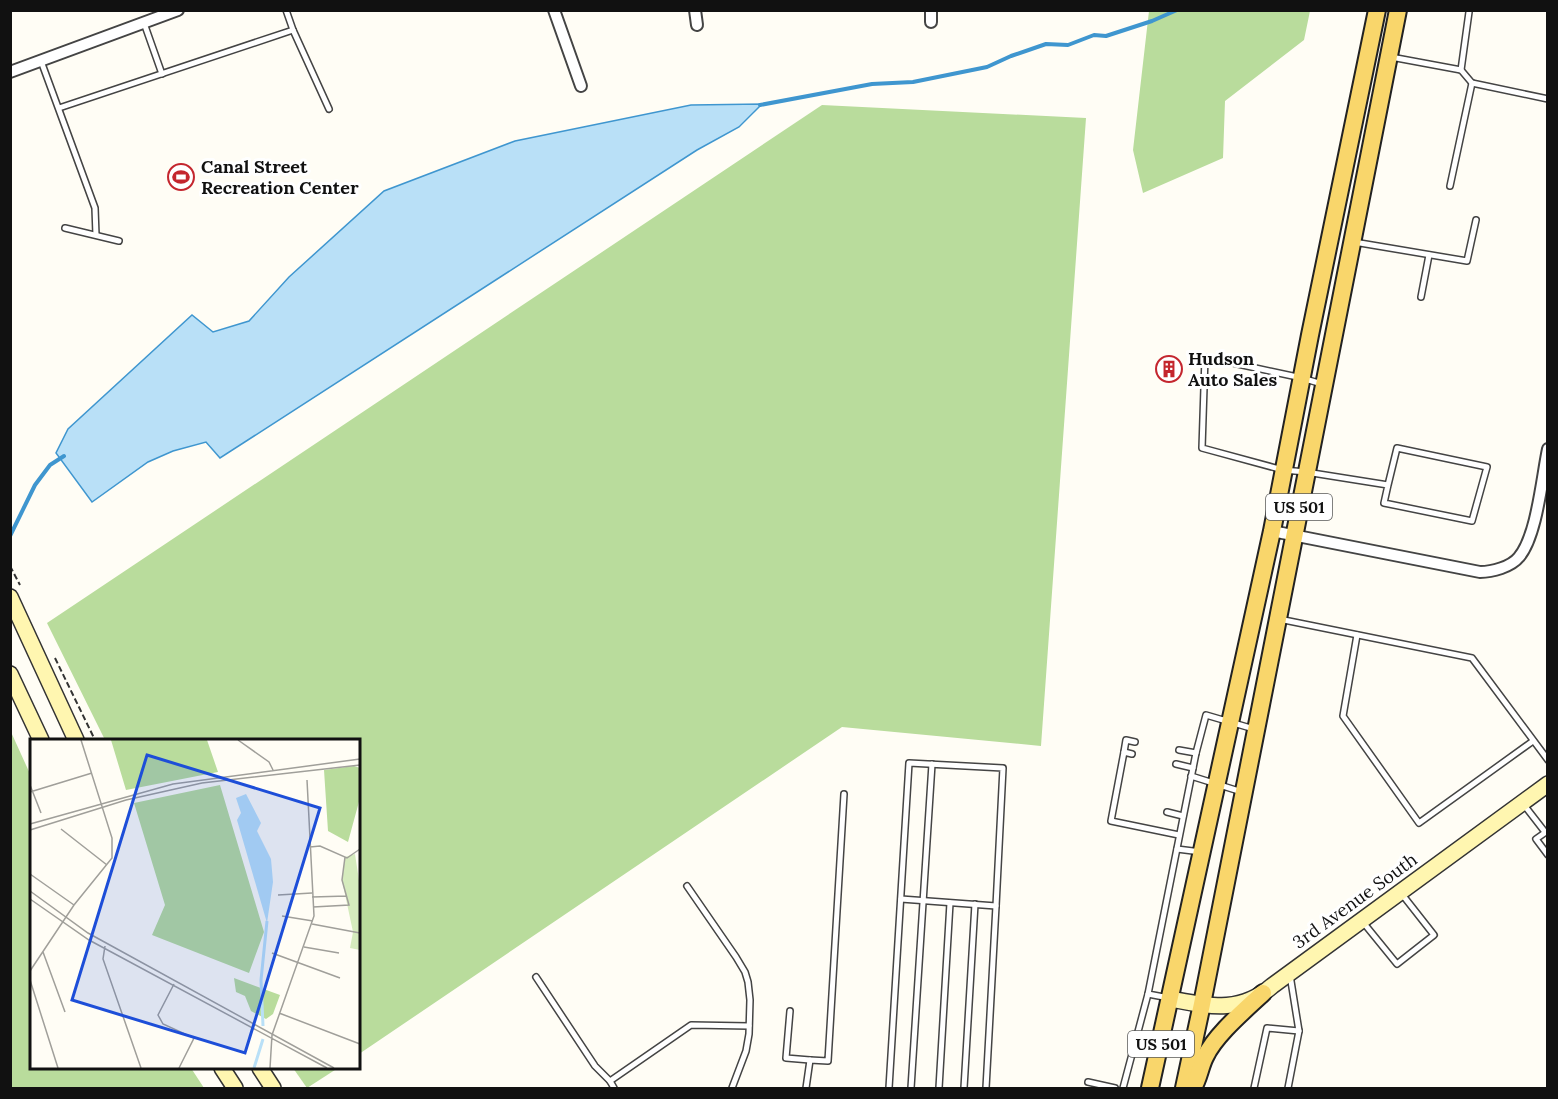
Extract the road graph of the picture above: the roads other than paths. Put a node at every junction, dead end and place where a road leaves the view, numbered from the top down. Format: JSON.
{"nodes":[{"id":1,"x":178,"y":10,"type":"edge"},
{"id":2,"x":286,"y":10,"type":"edge"},
{"id":3,"x":554,"y":10,"type":"edge"},
{"id":4,"x":695,"y":10,"type":"edge"},
{"id":5,"x":1377,"y":10,"type":"edge"},
{"id":6,"x":1398,"y":10,"type":"edge"},
{"id":7,"x":1469,"y":12,"type":"dead end"},
{"id":8,"x":144,"y":23,"type":"junction"},
{"id":9,"x":697,"y":25,"type":"dead end"},
{"id":10,"x":293,"y":30,"type":"junction"},
{"id":11,"x":1389,"y":57,"type":"junction"},
{"id":12,"x":41,"y":61,"type":"junction"},
{"id":13,"x":1461,"y":70,"type":"junction"},
{"id":14,"x":10,"y":72,"type":"edge"},
{"id":15,"x":162,"y":74,"type":"junction"},
{"id":16,"x":1472,"y":83,"type":"junction"},
{"id":17,"x":581,"y":86,"type":"dead end"},
{"id":18,"x":1548,"y":99,"type":"edge"},
{"id":19,"x":59,"y":108,"type":"junction"},
{"id":20,"x":329,"y":109,"type":"dead end"},
{"id":21,"x":1450,"y":186,"type":"dead end"},
{"id":22,"x":1476,"y":220,"type":"dead end"},
{"id":23,"x":65,"y":228,"type":"dead end"},
{"id":24,"x":96,"y":235,"type":"junction"},
{"id":25,"x":119,"y":241,"type":"dead end"},
{"id":26,"x":1352,"y":241,"type":"junction"},
{"id":27,"x":1430,"y":255,"type":"junction"},
{"id":28,"x":1421,"y":297,"type":"dead end"},
{"id":29,"x":1302,"y":378,"type":"junction"},
{"id":30,"x":1324,"y":385,"type":"junction"},
{"id":31,"x":1548,"y":449,"type":"edge"},
{"id":32,"x":1283,"y":470,"type":"junction"},
{"id":33,"x":1306,"y":472,"type":"junction"},
{"id":34,"x":1388,"y":485,"type":"junction"},
{"id":35,"x":1272,"y":531,"type":"junction"},
{"id":36,"x":1294,"y":535,"type":"junction"},
{"id":37,"x":10,"y":597,"type":"edge"},
{"id":38,"x":1278,"y":618,"type":"junction"},
{"id":39,"x":1356,"y":635,"type":"junction"},
{"id":40,"x":10,"y":674,"type":"edge"},
{"id":41,"x":1230,"y":721,"type":"junction"},
{"id":42,"x":1256,"y":729,"type":"junction"},
{"id":43,"x":40,"y":739,"type":"edge"},
{"id":44,"x":75,"y":739,"type":"edge"},
{"id":45,"x":1533,"y":741,"type":"junction"},
{"id":46,"x":1135,"y":742,"type":"dead end"},
{"id":47,"x":1179,"y":750,"type":"dead end"},
{"id":48,"x":1124,"y":752,"type":"junction"},
{"id":49,"x":1196,"y":753,"type":"junction"},
{"id":50,"x":1132,"y":754,"type":"dead end"},
{"id":51,"x":1548,"y":760,"type":"edge"},
{"id":52,"x":932,"y":764,"type":"junction"},
{"id":53,"x":1176,"y":764,"type":"dead end"},
{"id":54,"x":1193,"y":768,"type":"junction"},
{"id":55,"x":1191,"y":776,"type":"junction"},
{"id":56,"x":1548,"y":784,"type":"edge"},
{"id":57,"x":1216,"y":785,"type":"junction"},
{"id":58,"x":1243,"y":792,"type":"junction"},
{"id":59,"x":844,"y":794,"type":"dead end"},
{"id":60,"x":1115,"y":799,"type":"junction"},
{"id":61,"x":1122,"y":801,"type":"dead end"},
{"id":62,"x":1523,"y":803,"type":"junction"},
{"id":63,"x":1167,"y":812,"type":"dead end"},
{"id":64,"x":1183,"y":816,"type":"junction"},
{"id":65,"x":1546,"y":832,"type":"edge"},
{"id":66,"x":1179,"y":835,"type":"junction"},
{"id":67,"x":1177,"y":849,"type":"junction"},
{"id":68,"x":1202,"y":852,"type":"junction"},
{"id":69,"x":1548,"y":855,"type":"edge"},
{"id":70,"x":687,"y":886,"type":"dead end"},
{"id":71,"x":1400,"y":892,"type":"junction"},
{"id":72,"x":900,"y":899,"type":"junction"},
{"id":73,"x":923,"y":900,"type":"junction"},
{"id":74,"x":950,"y":903,"type":"junction"},
{"id":75,"x":975,"y":904,"type":"junction"},
{"id":76,"x":996,"y":906,"type":"junction"},
{"id":77,"x":1362,"y":920,"type":"junction"},
{"id":78,"x":1290,"y":973,"type":"junction"},
{"id":79,"x":536,"y":977,"type":"dead end"},
{"id":80,"x":1263,"y":993,"type":"junction"},
{"id":81,"x":1148,"y":994,"type":"junction"},
{"id":82,"x":1171,"y":999,"type":"junction"},
{"id":83,"x":1202,"y":1004,"type":"junction"},
{"id":84,"x":790,"y":1011,"type":"dead end"},
{"id":85,"x":749,"y":1026,"type":"junction"},
{"id":86,"x":1299,"y":1032,"type":"junction"},
{"id":87,"x":810,"y":1060,"type":"junction"},
{"id":88,"x":223,"y":1069,"type":"edge"},
{"id":89,"x":261,"y":1069,"type":"edge"},
{"id":90,"x":610,"y":1081,"type":"junction"},
{"id":91,"x":1088,"y":1082,"type":"dead end"},
{"id":92,"x":1194,"y":1088,"type":"edge"},
{"id":93,"x":235,"y":1089,"type":"edge"},
{"id":94,"x":273,"y":1089,"type":"edge"},
{"id":95,"x":614,"y":1089,"type":"edge"},
{"id":96,"x":732,"y":1089,"type":"edge"},
{"id":97,"x":806,"y":1089,"type":"edge"},
{"id":98,"x":889,"y":1089,"type":"edge"},
{"id":99,"x":911,"y":1089,"type":"edge"},
{"id":100,"x":939,"y":1089,"type":"edge"},
{"id":101,"x":964,"y":1089,"type":"edge"},
{"id":102,"x":986,"y":1089,"type":"edge"},
{"id":103,"x":1115,"y":1089,"type":"edge"},
{"id":104,"x":1123,"y":1089,"type":"edge"},
{"id":105,"x":1150,"y":1089,"type":"edge"},
{"id":106,"x":1184,"y":1089,"type":"edge"},
{"id":107,"x":1254,"y":1089,"type":"edge"},
{"id":108,"x":1288,"y":1089,"type":"edge"}],
"edges":[{"from":1,"to":8,"type":"street"},
{"from":2,"to":10,"type":"lane"},
{"from":3,"to":17,"type":"street"},
{"from":4,"to":9,"type":"street"},
{"from":5,"to":29,"type":"main road","number":"US 501"},
{"from":6,"to":11,"type":"main road","number":"US 501"},
{"from":7,"to":13,"type":"lane"},
{"from":8,"to":12,"type":"street"},
{"from":8,"to":15,"type":"lane"},
{"from":10,"to":15,"type":"lane"},
{"from":10,"to":20,"type":"lane"},
{"from":11,"to":13,"type":"lane"},
{"from":11,"to":26,"type":"main road","number":"US 501"},
{"from":12,"to":14,"type":"street"},
{"from":12,"to":19,"type":"lane"},
{"from":13,"to":16,"type":"lane"},
{"from":15,"to":19,"type":"lane"},
{"from":16,"to":18,"type":"lane"},
{"from":16,"to":21,"type":"lane"},
{"from":19,"to":24,"type":"lane"},
{"from":22,"to":27,"type":"lane"},
{"from":23,"to":24,"type":"lane"},
{"from":24,"to":25,"type":"lane"},
{"from":26,"to":27,"type":"lane"},
{"from":26,"to":30,"type":"main road","number":"US 501"},
{"from":27,"to":28,"type":"lane"},
{"from":29,"to":30,"type":"lane"},
{"from":29,"to":32,"type":"main road","number":"US 501"},
{"from":29,"to":32,"type":"lane"},
{"from":30,"to":33,"type":"main road","number":"US 501"},
{"from":31,"to":36,"type":"street"},
{"from":32,"to":33,"type":"lane"},
{"from":32,"to":35,"type":"main road","number":"US 501"},
{"from":33,"to":34,"type":"lane"},
{"from":33,"to":36,"type":"main road","number":"US 501"},
{"from":34,"to":34,"type":"lane"},
{"from":35,"to":36,"type":"street"},
{"from":35,"to":41,"type":"main road","number":"US 501"},
{"from":36,"to":38,"type":"main road","number":"US 501"},
{"from":37,"to":44,"type":"main road"},
{"from":38,"to":39,"type":"lane"},
{"from":38,"to":42,"type":"main road","number":"US 501"},
{"from":39,"to":45,"type":"lane"},
{"from":39,"to":45,"type":"lane"},
{"from":40,"to":43,"type":"main road"},
{"from":41,"to":42,"type":"lane"},
{"from":41,"to":49,"type":"lane"},
{"from":41,"to":57,"type":"main road","number":"US 501"},
{"from":42,"to":58,"type":"main road","number":"US 501"},
{"from":45,"to":51,"type":"lane"},
{"from":46,"to":48,"type":"lane"},
{"from":47,"to":49,"type":"lane"},
{"from":48,"to":50,"type":"lane"},
{"from":48,"to":60,"type":"lane"},
{"from":49,"to":54,"type":"lane"},
{"from":52,"to":72,"type":"lane"},
{"from":52,"to":73,"type":"lane"},
{"from":52,"to":76,"type":"lane"},
{"from":53,"to":54,"type":"lane"},
{"from":54,"to":55,"type":"lane"},
{"from":55,"to":57,"type":"lane"},
{"from":55,"to":64,"type":"lane"},
{"from":56,"to":62,"type":"main road","name":"3rd Avenue South"},
{"from":57,"to":58,"type":"lane"},
{"from":57,"to":68,"type":"main road","number":"US 501"},
{"from":58,"to":83,"type":"main road","number":"US 501"},
{"from":59,"to":87,"type":"lane"},
{"from":60,"to":61,"type":"lane"},
{"from":60,"to":66,"type":"lane"},
{"from":62,"to":65,"type":"lane"},
{"from":62,"to":71,"type":"main road","name":"3rd Avenue South"},
{"from":63,"to":64,"type":"lane"},
{"from":64,"to":66,"type":"lane"},
{"from":65,"to":69,"type":"lane"},
{"from":66,"to":67,"type":"lane"},
{"from":67,"to":68,"type":"lane"},
{"from":67,"to":81,"type":"lane"},
{"from":68,"to":82,"type":"main road","number":"US 501"},
{"from":70,"to":85,"type":"lane"},
{"from":71,"to":77,"type":"main road","name":"3rd Avenue South"},
{"from":71,"to":77,"type":"lane"},
{"from":72,"to":73,"type":"lane"},
{"from":72,"to":98,"type":"lane"},
{"from":73,"to":74,"type":"lane"},
{"from":73,"to":99,"type":"lane"},
{"from":74,"to":75,"type":"lane"},
{"from":74,"to":100,"type":"lane"},
{"from":75,"to":76,"type":"lane"},
{"from":75,"to":101,"type":"lane"},
{"from":76,"to":102,"type":"lane"},
{"from":77,"to":78,"type":"main road","name":"3rd Avenue South"},
{"from":78,"to":80,"type":"main road","name":"3rd Avenue South"},
{"from":78,"to":86,"type":"lane"},
{"from":79,"to":90,"type":"lane"},
{"from":80,"to":83,"type":"main road","name":"3rd Avenue South"},
{"from":80,"to":92,"type":"main road"},
{"from":81,"to":82,"type":"lane"},
{"from":81,"to":104,"type":"lane"},
{"from":82,"to":83,"type":"main road","name":"3rd Avenue South"},
{"from":82,"to":105,"type":"main road","number":"US 501"},
{"from":83,"to":106,"type":"main road","number":"US 501"},
{"from":84,"to":87,"type":"lane"},
{"from":85,"to":90,"type":"lane"},
{"from":85,"to":96,"type":"lane"},
{"from":86,"to":107,"type":"lane"},
{"from":86,"to":108,"type":"lane"},
{"from":87,"to":97,"type":"lane"},
{"from":88,"to":93,"type":"main road"},
{"from":89,"to":94,"type":"main road"},
{"from":90,"to":95,"type":"lane"},
{"from":91,"to":103,"type":"lane"}]}
